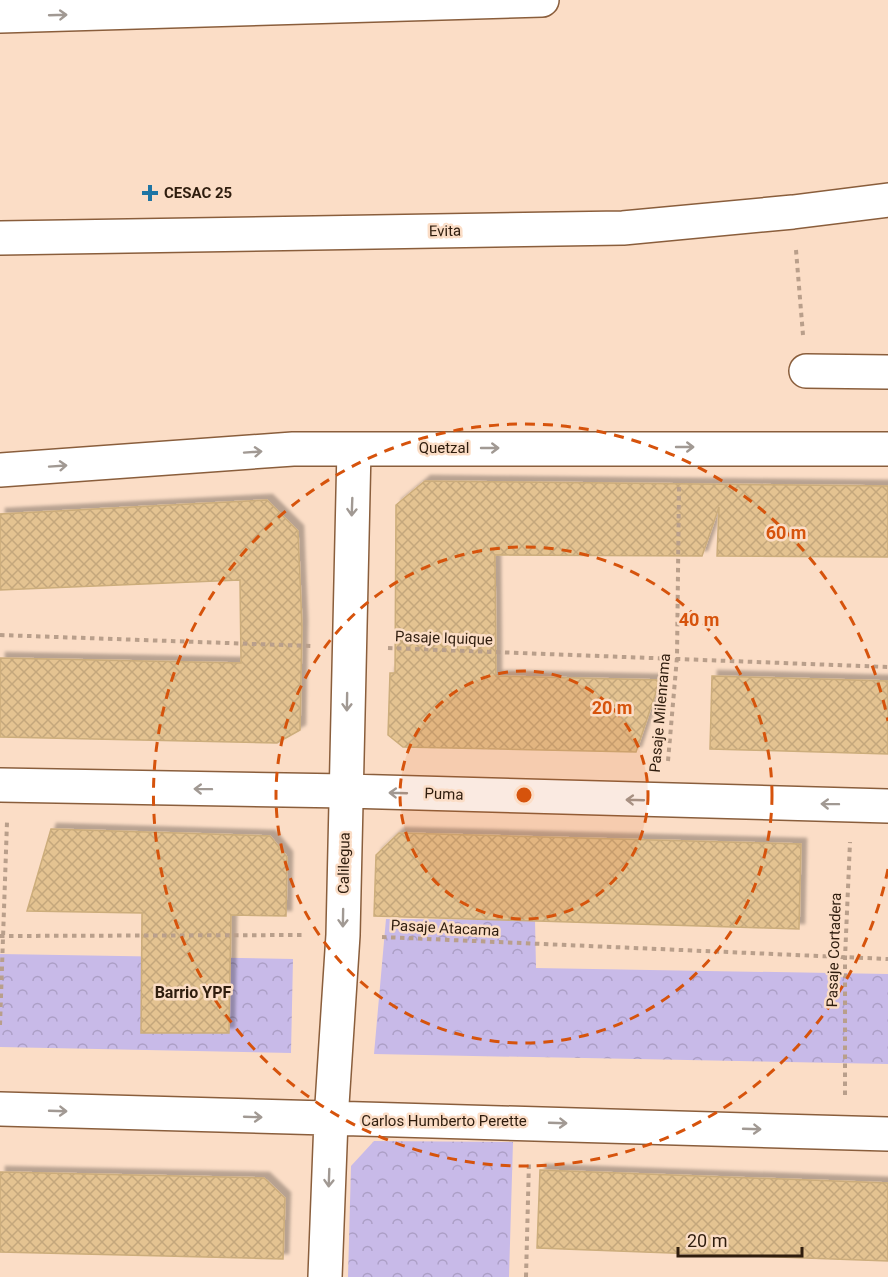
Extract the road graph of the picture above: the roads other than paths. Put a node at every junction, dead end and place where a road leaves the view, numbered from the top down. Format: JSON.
{"nodes":[{"id":1,"x":542,"y":0,"type":"edge"},
{"id":2,"x":0,"y":16,"type":"edge"},
{"id":3,"x":888,"y":200,"type":"edge"},
{"id":4,"x":0,"y":238,"type":"edge"},
{"id":5,"x":806,"y":371,"type":"road end"},
{"id":6,"x":888,"y":372,"type":"edge"},
{"id":7,"x":354,"y":449,"type":"junction"},
{"id":8,"x":888,"y":449,"type":"edge"},
{"id":9,"x":0,"y":470,"type":"edge"},
{"id":10,"x":4,"y":785,"type":"edge"},
{"id":11,"x":346,"y":791,"type":"junction"},
{"id":12,"x":888,"y":806,"type":"edge"},
{"id":13,"x":0,"y":1109,"type":"edge"},
{"id":14,"x":331,"y":1120,"type":"junction"},
{"id":15,"x":888,"y":1134,"type":"edge"},
{"id":16,"x":325,"y":1277,"type":"edge"}],
"edges":[{"from":2,"to":1,"type":"main road","one_way":true},
{"from":3,"to":4,"type":"main road","name":"Evita"},
{"from":5,"to":6,"type":"main road"},
{"from":7,"to":8,"type":"main road","name":"Quetzal","one_way":true},
{"from":9,"to":7,"type":"main road","name":"Quetzal","one_way":true},
{"from":7,"to":11,"type":"main road","name":"Calilegua","one_way":true},
{"from":11,"to":10,"type":"main road","name":"Puma","one_way":true},
{"from":12,"to":11,"type":"main road","name":"Puma","one_way":true},
{"from":11,"to":14,"type":"main road","name":"Calilegua","one_way":true},
{"from":13,"to":14,"type":"main road","name":"Carlos Humberto Perette","one_way":true},
{"from":14,"to":15,"type":"main road","name":"Carlos Humberto Perette","one_way":true},
{"from":14,"to":16,"type":"main road","name":"Calilegua","one_way":true}]}
